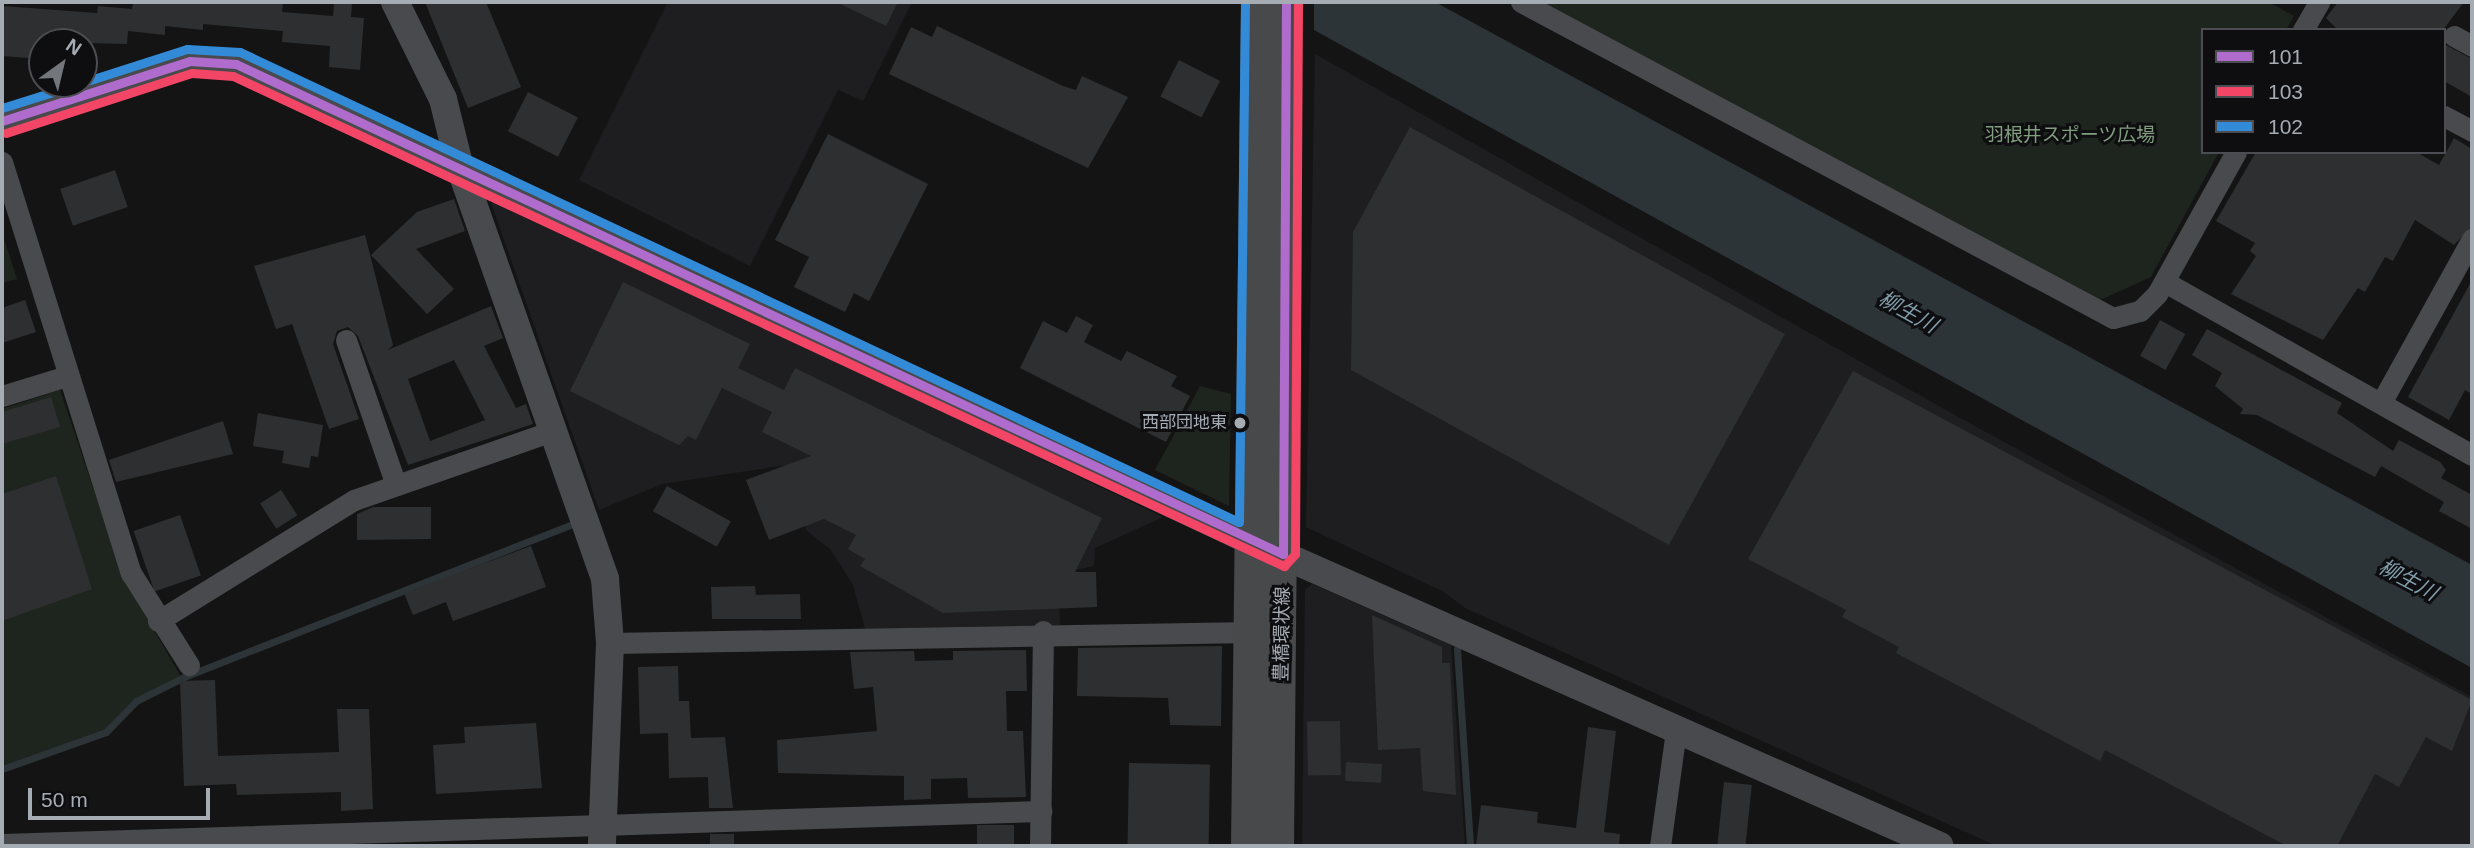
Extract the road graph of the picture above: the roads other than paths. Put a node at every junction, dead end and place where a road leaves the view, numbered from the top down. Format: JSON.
{"nodes":[{"id":1,"x":395,"y":2,"type":"edge"},
{"id":2,"x":1258,"y":2,"type":"edge"},
{"id":3,"x":1286,"y":2,"type":"edge"},
{"id":4,"x":1521,"y":2,"type":"edge"},
{"id":5,"x":2319,"y":2,"type":"edge"},
{"id":6,"x":2304,"y":28,"type":"edge"},
{"id":7,"x":2446,"y":117,"type":"edge"},
{"id":8,"x":2,"y":121,"type":"edge"},
{"id":9,"x":2472,"y":131,"type":"edge"},
{"id":10,"x":2235,"y":154,"type":"edge"},
{"id":11,"x":2,"y":162,"type":"edge"},
{"id":12,"x":459,"y":164,"type":"junction"},
{"id":13,"x":2472,"y":239,"type":"edge"},
{"id":14,"x":2165,"y":282,"type":"junction"},
{"id":15,"x":346,"y":340,"type":"dead end"},
{"id":16,"x":67,"y":376,"type":"junction"},
{"id":17,"x":1268,"y":388,"type":"junction"},
{"id":18,"x":2,"y":396,"type":"edge"},
{"id":19,"x":2381,"y":403,"type":"junction"},
{"id":20,"x":555,"y":430,"type":"junction"},
{"id":21,"x":2472,"y":455,"type":"edge"},
{"id":22,"x":396,"y":485,"type":"junction"},
{"id":23,"x":1251,"y":541,"type":"junction"},
{"id":24,"x":1283,"y":554,"type":"junction"},
{"id":25,"x":158,"y":621,"type":"junction"},
{"id":26,"x":1043,"y":631,"type":"junction"},
{"id":27,"x":1250,"y":632,"type":"junction"},
{"id":28,"x":610,"y":643,"type":"junction"},
{"id":29,"x":189,"y":665,"type":"dead end"},
{"id":30,"x":1676,"y":730,"type":"junction"},
{"id":31,"x":1041,"y":811,"type":"junction"},
{"id":32,"x":603,"y":835,"type":"edge"},
{"id":33,"x":73,"y":842,"type":"edge"},
{"id":34,"x":2,"y":844,"type":"edge"},
{"id":35,"x":1040,"y":846,"type":"edge"},
{"id":36,"x":1247,"y":846,"type":"edge"},
{"id":37,"x":1278,"y":846,"type":"edge"},
{"id":38,"x":1660,"y":846,"type":"edge"},
{"id":39,"x":1940,"y":846,"type":"edge"}],
"edges":[{"from":1,"to":12,"type":"street"},
{"from":2,"to":17,"type":"main road","name":"豊橋環状線"},
{"from":3,"to":17,"type":"main road","name":"豊橋環状線"},
{"from":4,"to":14,"type":"street"},
{"from":5,"to":6,"type":"street"},
{"from":7,"to":9,"type":"street"},
{"from":8,"to":12,"type":"street"},
{"from":10,"to":14,"type":"street"},
{"from":11,"to":16,"type":"street"},
{"from":12,"to":20,"type":"street"},
{"from":12,"to":23,"type":"street"},
{"from":13,"to":19,"type":"street"},
{"from":14,"to":19,"type":"street"},
{"from":15,"to":22,"type":"street"},
{"from":16,"to":18,"type":"street"},
{"from":16,"to":25,"type":"street"},
{"from":17,"to":23,"type":"main road","name":"豊橋環状線"},
{"from":17,"to":24,"type":"main road","name":"豊橋環状線"},
{"from":19,"to":21,"type":"street"},
{"from":20,"to":22,"type":"street"},
{"from":20,"to":28,"type":"street"},
{"from":22,"to":25,"type":"street"},
{"from":23,"to":24,"type":"street"},
{"from":23,"to":27,"type":"main road","name":"豊橋環状線"},
{"from":24,"to":30,"type":"street"},
{"from":24,"to":37,"type":"main road","name":"豊橋環状線"},
{"from":25,"to":29,"type":"street"},
{"from":26,"to":27,"type":"street"},
{"from":26,"to":28,"type":"street"},
{"from":26,"to":31,"type":"street"},
{"from":27,"to":36,"type":"main road","name":"豊橋環状線"},
{"from":28,"to":32,"type":"street"},
{"from":30,"to":38,"type":"street"},
{"from":30,"to":39,"type":"street"},
{"from":31,"to":32,"type":"street"},
{"from":31,"to":35,"type":"street"},
{"from":32,"to":33,"type":"street"},
{"from":33,"to":34,"type":"street"}]}
